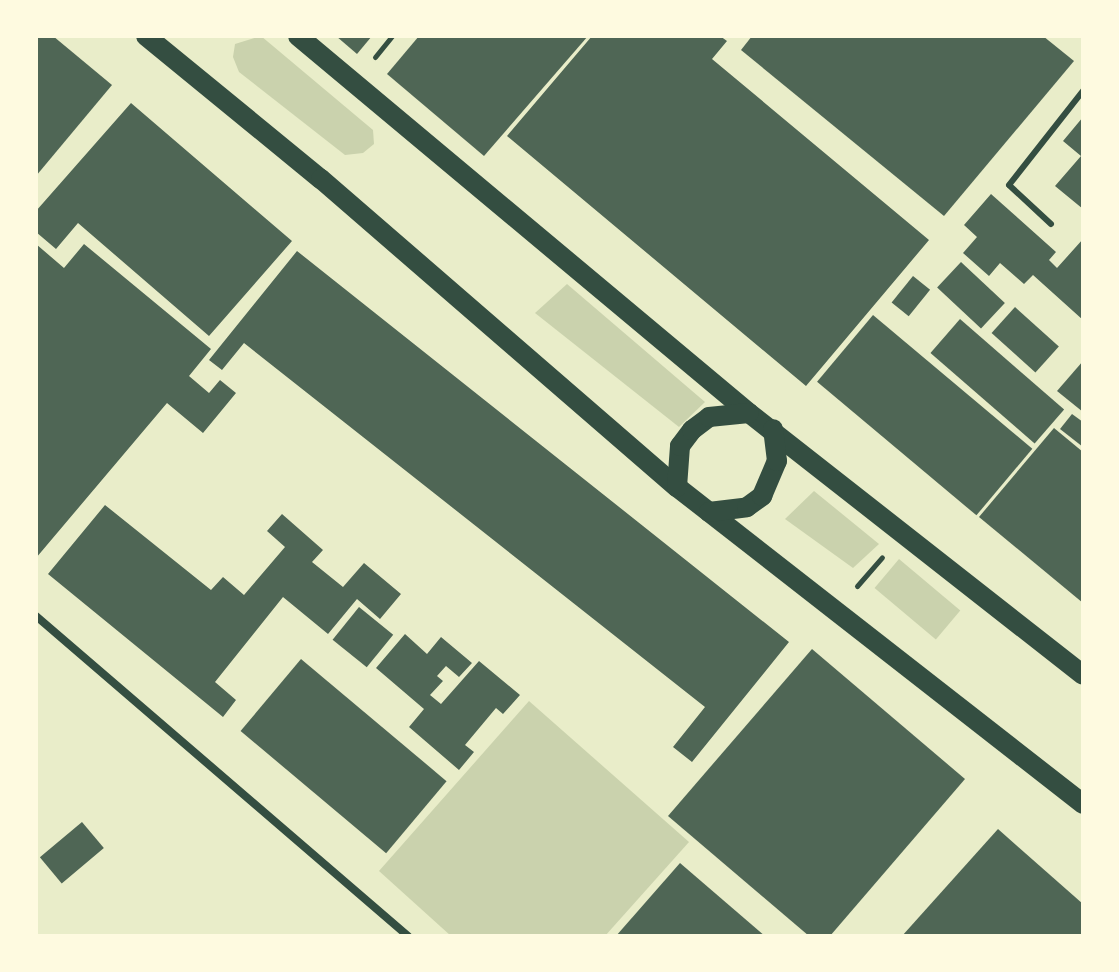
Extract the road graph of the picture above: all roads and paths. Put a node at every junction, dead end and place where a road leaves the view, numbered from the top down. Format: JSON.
{"nodes":[{"id":1,"x":146,"y":36,"type":"edge"},
{"id":2,"x":298,"y":36,"type":"edge"},
{"id":3,"x":1083,"y":91,"type":"edge"},
{"id":4,"x":1051,"y":224,"type":"dead end"},
{"id":5,"x":749,"y":413,"type":"junction"},
{"id":6,"x":773,"y":429,"type":"junction"},
{"id":7,"x":677,"y":487,"type":"junction"},
{"id":8,"x":709,"y":512,"type":"junction"},
{"id":9,"x":901,"y":534,"type":"junction"},
{"id":10,"x":835,"y":611,"type":"junction"},
{"id":11,"x":36,"y":616,"type":"edge"},
{"id":12,"x":1083,"y":675,"type":"edge"},
{"id":13,"x":1083,"y":804,"type":"edge"},
{"id":14,"x":408,"y":936,"type":"edge"}],
"edges":[{"from":1,"to":7,"type":"main road"},
{"from":2,"to":5,"type":"main road"},
{"from":3,"to":4,"type":"lane"},
{"from":5,"to":6,"type":"main road"},
{"from":5,"to":7,"type":"main road"},
{"from":6,"to":8,"type":"main road"},
{"from":6,"to":9,"type":"main road"},
{"from":7,"to":8,"type":"main road"},
{"from":8,"to":10,"type":"main road"},
{"from":9,"to":10,"type":"path"},
{"from":9,"to":12,"type":"main road"},
{"from":10,"to":13,"type":"main road"},
{"from":11,"to":14,"type":"street"}]}
